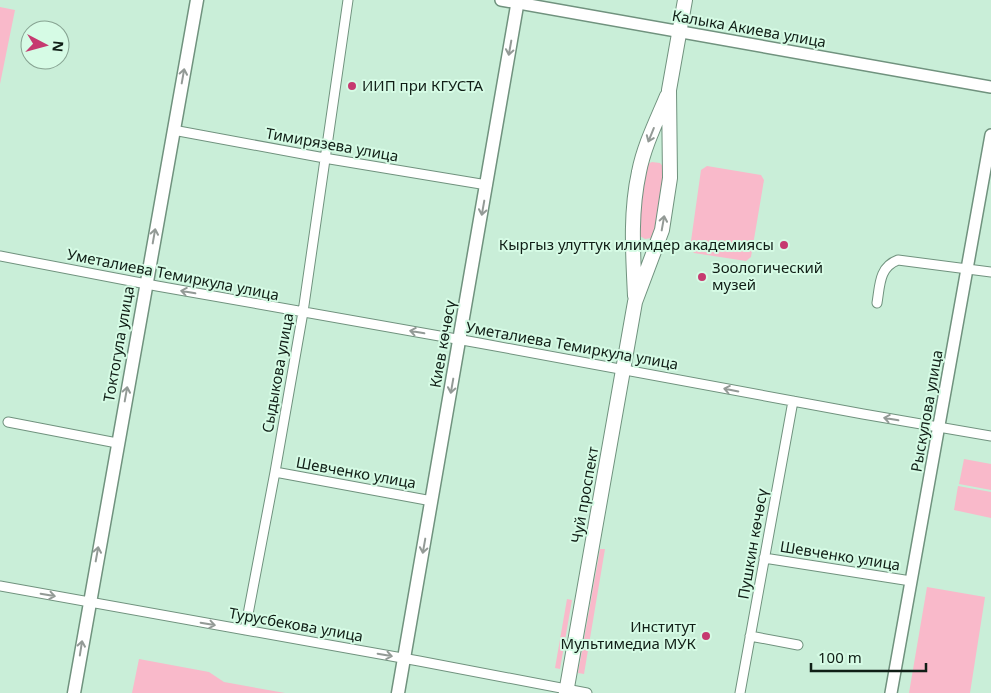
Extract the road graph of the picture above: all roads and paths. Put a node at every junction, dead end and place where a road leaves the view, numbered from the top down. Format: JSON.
{"nodes":[{"id":1,"x":197,"y":0,"type":"edge"},
{"id":2,"x":348,"y":0,"type":"edge"},
{"id":3,"x":501,"y":0,"type":"edge"},
{"id":4,"x":685,"y":0,"type":"edge"},
{"id":5,"x":518,"y":2,"type":"edge"},
{"id":6,"x":680,"y":31,"type":"junction"},
{"id":7,"x":991,"y":88,"type":"edge"},
{"id":8,"x":670,"y":90,"type":"junction"},
{"id":9,"x":173,"y":130,"type":"junction"},
{"id":10,"x":991,"y":135,"type":"edge"},
{"id":11,"x":324,"y":158,"type":"junction"},
{"id":12,"x":486,"y":185,"type":"junction"},
{"id":13,"x":0,"y":256,"type":"edge"},
{"id":14,"x":968,"y":269,"type":"junction"},
{"id":15,"x":991,"y":272,"type":"edge"},
{"id":16,"x":146,"y":284,"type":"junction"},
{"id":17,"x":635,"y":302,"type":"junction"},
{"id":18,"x":877,"y":303,"type":"dead end"},
{"id":19,"x":303,"y":312,"type":"junction"},
{"id":20,"x":460,"y":340,"type":"junction"},
{"id":21,"x":623,"y":370,"type":"junction"},
{"id":22,"x":793,"y":401,"type":"junction"},
{"id":23,"x":8,"y":422,"type":"dead end"},
{"id":24,"x":939,"y":427,"type":"junction"},
{"id":25,"x":991,"y":436,"type":"edge"},
{"id":26,"x":117,"y":443,"type":"junction"},
{"id":27,"x":276,"y":472,"type":"junction"},
{"id":28,"x":432,"y":501,"type":"junction"},
{"id":29,"x":764,"y":558,"type":"junction"},
{"id":30,"x":911,"y":581,"type":"junction"},
{"id":31,"x":0,"y":586,"type":"edge"},
{"id":32,"x":88,"y":602,"type":"junction"},
{"id":33,"x":246,"y":630,"type":"junction"},
{"id":34,"x":750,"y":636,"type":"junction"},
{"id":35,"x":798,"y":645,"type":"dead end"},
{"id":36,"x":404,"y":658,"type":"junction"},
{"id":37,"x":567,"y":691,"type":"edge"},
{"id":38,"x":74,"y":693,"type":"edge"},
{"id":39,"x":398,"y":693,"type":"edge"},
{"id":40,"x":587,"y":693,"type":"edge"},
{"id":41,"x":740,"y":693,"type":"edge"},
{"id":42,"x":891,"y":693,"type":"edge"}],
"edges":[{"from":9,"to":1,"type":"main road","name":"Токтогула улица","one_way":true},
{"from":2,"to":11,"type":"street","name":"Сыдыкова улица"},
{"from":3,"to":5,"type":"street","name":"Калыка Акиева улица"},
{"from":4,"to":6,"type":"main road","name":"Чуй проспект"},
{"from":5,"to":6,"type":"street","name":"Калыка Акиева улица"},
{"from":5,"to":12,"type":"main road","name":"Киев көчөсү","one_way":true},
{"from":6,"to":7,"type":"street","name":"Калыка Акиева улица"},
{"from":6,"to":8,"type":"main road","name":"Чуй проспект"},
{"from":17,"to":8,"type":"main road","name":"Чуй проспект","one_way":true},
{"from":8,"to":17,"type":"main road","name":"Чуй проспект","one_way":true},
{"from":9,"to":11,"type":"street","name":"Тимирязева улица"},
{"from":16,"to":9,"type":"main road","name":"Токтогула улица","one_way":true},
{"from":10,"to":14,"type":"street","name":"Рыскулова улица"},
{"from":11,"to":12,"type":"street","name":"Тимирязева улица"},
{"from":11,"to":19,"type":"street","name":"Сыдыкова улица"},
{"from":12,"to":20,"type":"main road","name":"Киев көчөсү","one_way":true},
{"from":13,"to":16,"type":"street","name":"Уметалиева Темиркула улица"},
{"from":14,"to":15,"type":"street"},
{"from":14,"to":18,"type":"street"},
{"from":14,"to":24,"type":"street","name":"Рыскулова улица"},
{"from":19,"to":16,"type":"street","name":"Уметалиева Темиркула улица","one_way":true},
{"from":26,"to":16,"type":"main road","name":"Токтогула улица","one_way":true},
{"from":17,"to":21,"type":"main road","name":"Чуй проспект"},
{"from":20,"to":19,"type":"street","name":"Уметалиева Темиркула улица","one_way":true},
{"from":19,"to":27,"type":"street","name":"Сыдыкова улица"},
{"from":20,"to":21,"type":"street","name":"Уметалиева Темиркула улица"},
{"from":20,"to":28,"type":"main road","name":"Киев көчөсү","one_way":true},
{"from":22,"to":21,"type":"street","name":"Уметалиева Темиркула улица","one_way":true},
{"from":21,"to":37,"type":"main road","name":"Чуй проспект"},
{"from":24,"to":22,"type":"street","name":"Уметалиева Темиркула улица","one_way":true},
{"from":22,"to":29,"type":"street","name":"Пушкин көчөсү"},
{"from":23,"to":26,"type":"street"},
{"from":24,"to":25,"type":"street","name":"Уметалиева Темиркула улица"},
{"from":24,"to":30,"type":"street","name":"Рыскулова улица"},
{"from":32,"to":26,"type":"main road","name":"Токтогула улица","one_way":true},
{"from":27,"to":28,"type":"street","name":"Шевченко улица"},
{"from":27,"to":33,"type":"street","name":"Сыдыкова улица"},
{"from":28,"to":36,"type":"main road","name":"Киев көчөсү","one_way":true},
{"from":29,"to":30,"type":"street","name":"Шевченко улица"},
{"from":29,"to":34,"type":"street","name":"Пушкин көчөсү"},
{"from":30,"to":42,"type":"street","name":"Рыскулова улица"},
{"from":31,"to":32,"type":"street","name":"Турусбекова улица","one_way":true},
{"from":32,"to":33,"type":"street","name":"Турусбекова улица","one_way":true},
{"from":38,"to":32,"type":"main road","name":"Токтогула улица","one_way":true},
{"from":33,"to":36,"type":"street","name":"Турусбекова улица","one_way":true},
{"from":34,"to":35,"type":"street"},
{"from":34,"to":41,"type":"street","name":"Пушкин көчөсү"},
{"from":36,"to":37,"type":"street","name":"Турусбекова улица"},
{"from":36,"to":39,"type":"main road","name":"Киев көчөсү"},
{"from":37,"to":40,"type":"street","name":"Турусбекова улица"}]}
